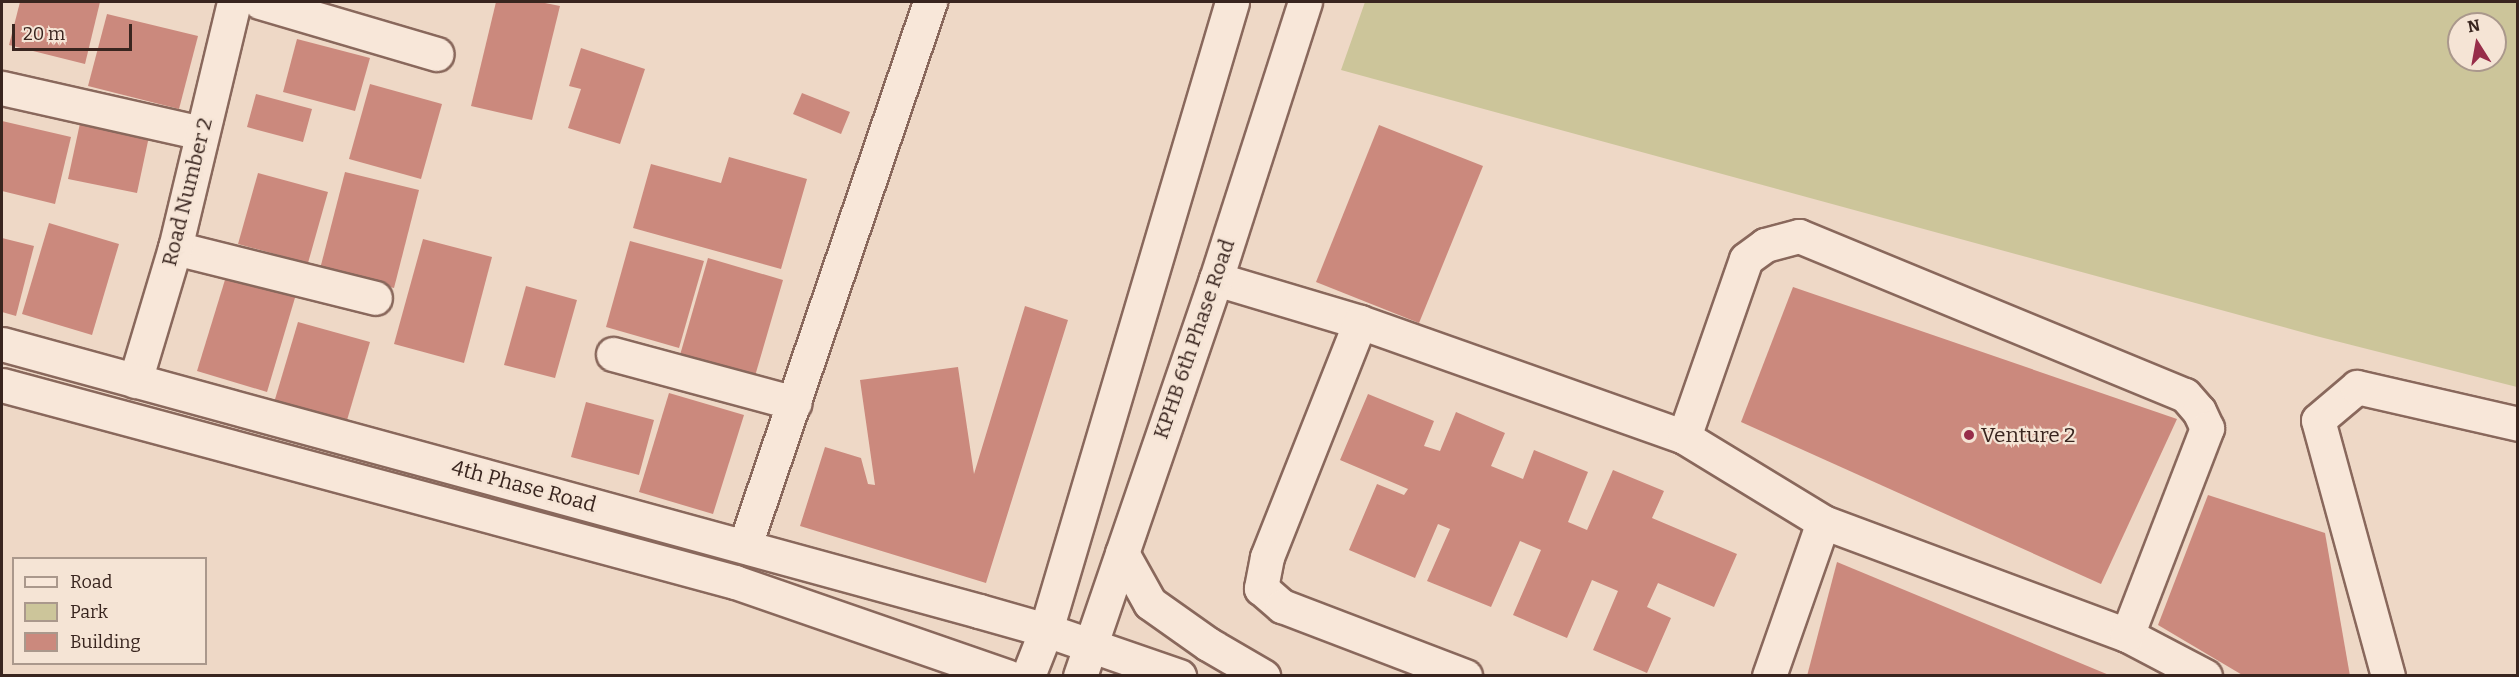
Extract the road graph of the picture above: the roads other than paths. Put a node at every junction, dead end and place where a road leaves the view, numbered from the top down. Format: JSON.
{"nodes":[{"id":1,"x":234,"y":2,"type":"edge"},
{"id":2,"x":260,"y":2,"type":"edge"},
{"id":3,"x":930,"y":2,"type":"edge"},
{"id":4,"x":1232,"y":2,"type":"edge"},
{"id":5,"x":1305,"y":2,"type":"edge"},
{"id":6,"x":437,"y":54,"type":"dead end"},
{"id":7,"x":2,"y":88,"type":"edge"},
{"id":8,"x":201,"y":133,"type":"junction"},
{"id":9,"x":175,"y":248,"type":"junction"},
{"id":10,"x":1216,"y":279,"type":"junction"},
{"id":11,"x":375,"y":298,"type":"dead end"},
{"id":12,"x":1360,"y":322,"type":"junction"},
{"id":13,"x":2,"y":344,"type":"edge"},
{"id":14,"x":613,"y":354,"type":"dead end"},
{"id":15,"x":135,"y":381,"type":"junction"},
{"id":16,"x":2,"y":385,"type":"edge"},
{"id":17,"x":794,"y":403,"type":"junction"},
{"id":18,"x":2517,"y":424,"type":"edge"},
{"id":19,"x":1684,"y":437,"type":"junction"},
{"id":20,"x":1823,"y":522,"type":"junction"},
{"id":21,"x":745,"y":545,"type":"junction"},
{"id":22,"x":1122,"y":553,"type":"junction"},
{"id":23,"x":1046,"y":630,"type":"junction"},
{"id":24,"x":2127,"y":635,"type":"junction"},
{"id":25,"x":1085,"y":661,"type":"edge"},
{"id":26,"x":1007,"y":675,"type":"edge"},
{"id":27,"x":1028,"y":675,"type":"edge"},
{"id":28,"x":1179,"y":675,"type":"edge"},
{"id":29,"x":1263,"y":675,"type":"edge"},
{"id":30,"x":1466,"y":675,"type":"edge"},
{"id":31,"x":1769,"y":675,"type":"edge"},
{"id":32,"x":2205,"y":675,"type":"edge"},
{"id":33,"x":2388,"y":675,"type":"edge"}],
"edges":[{"from":1,"to":8,"type":"street","name":"Road Number 2"},
{"from":2,"to":6,"type":"street"},
{"from":3,"to":17,"type":"street"},
{"from":4,"to":23,"type":"street"},
{"from":5,"to":10,"type":"street","name":"KPHB 6th Phase Road"},
{"from":7,"to":8,"type":"street"},
{"from":8,"to":9,"type":"street","name":"Road Number 2"},
{"from":9,"to":11,"type":"street"},
{"from":9,"to":15,"type":"street","name":"Road Number 2"},
{"from":10,"to":12,"type":"street"},
{"from":10,"to":22,"type":"street","name":"KPHB 6th Phase Road"},
{"from":12,"to":19,"type":"street"},
{"from":12,"to":30,"type":"street"},
{"from":13,"to":15,"type":"street","name":"4th Phase Road"},
{"from":14,"to":17,"type":"street"},
{"from":15,"to":21,"type":"street","name":"4th Phase Road"},
{"from":16,"to":26,"type":"street","name":"4th Phase Road"},
{"from":17,"to":21,"type":"street"},
{"from":18,"to":33,"type":"street"},
{"from":19,"to":20,"type":"street"},
{"from":19,"to":24,"type":"street"},
{"from":20,"to":24,"type":"street"},
{"from":20,"to":31,"type":"street"},
{"from":21,"to":23,"type":"street","name":"4th Phase Road"},
{"from":22,"to":25,"type":"street","name":"KPHB 6th Phase Road"},
{"from":22,"to":29,"type":"street"},
{"from":23,"to":25,"type":"street","name":"4th Phase Road"},
{"from":23,"to":27,"type":"street"},
{"from":24,"to":32,"type":"street"},
{"from":25,"to":28,"type":"street","name":"4th Phase Road"}]}
